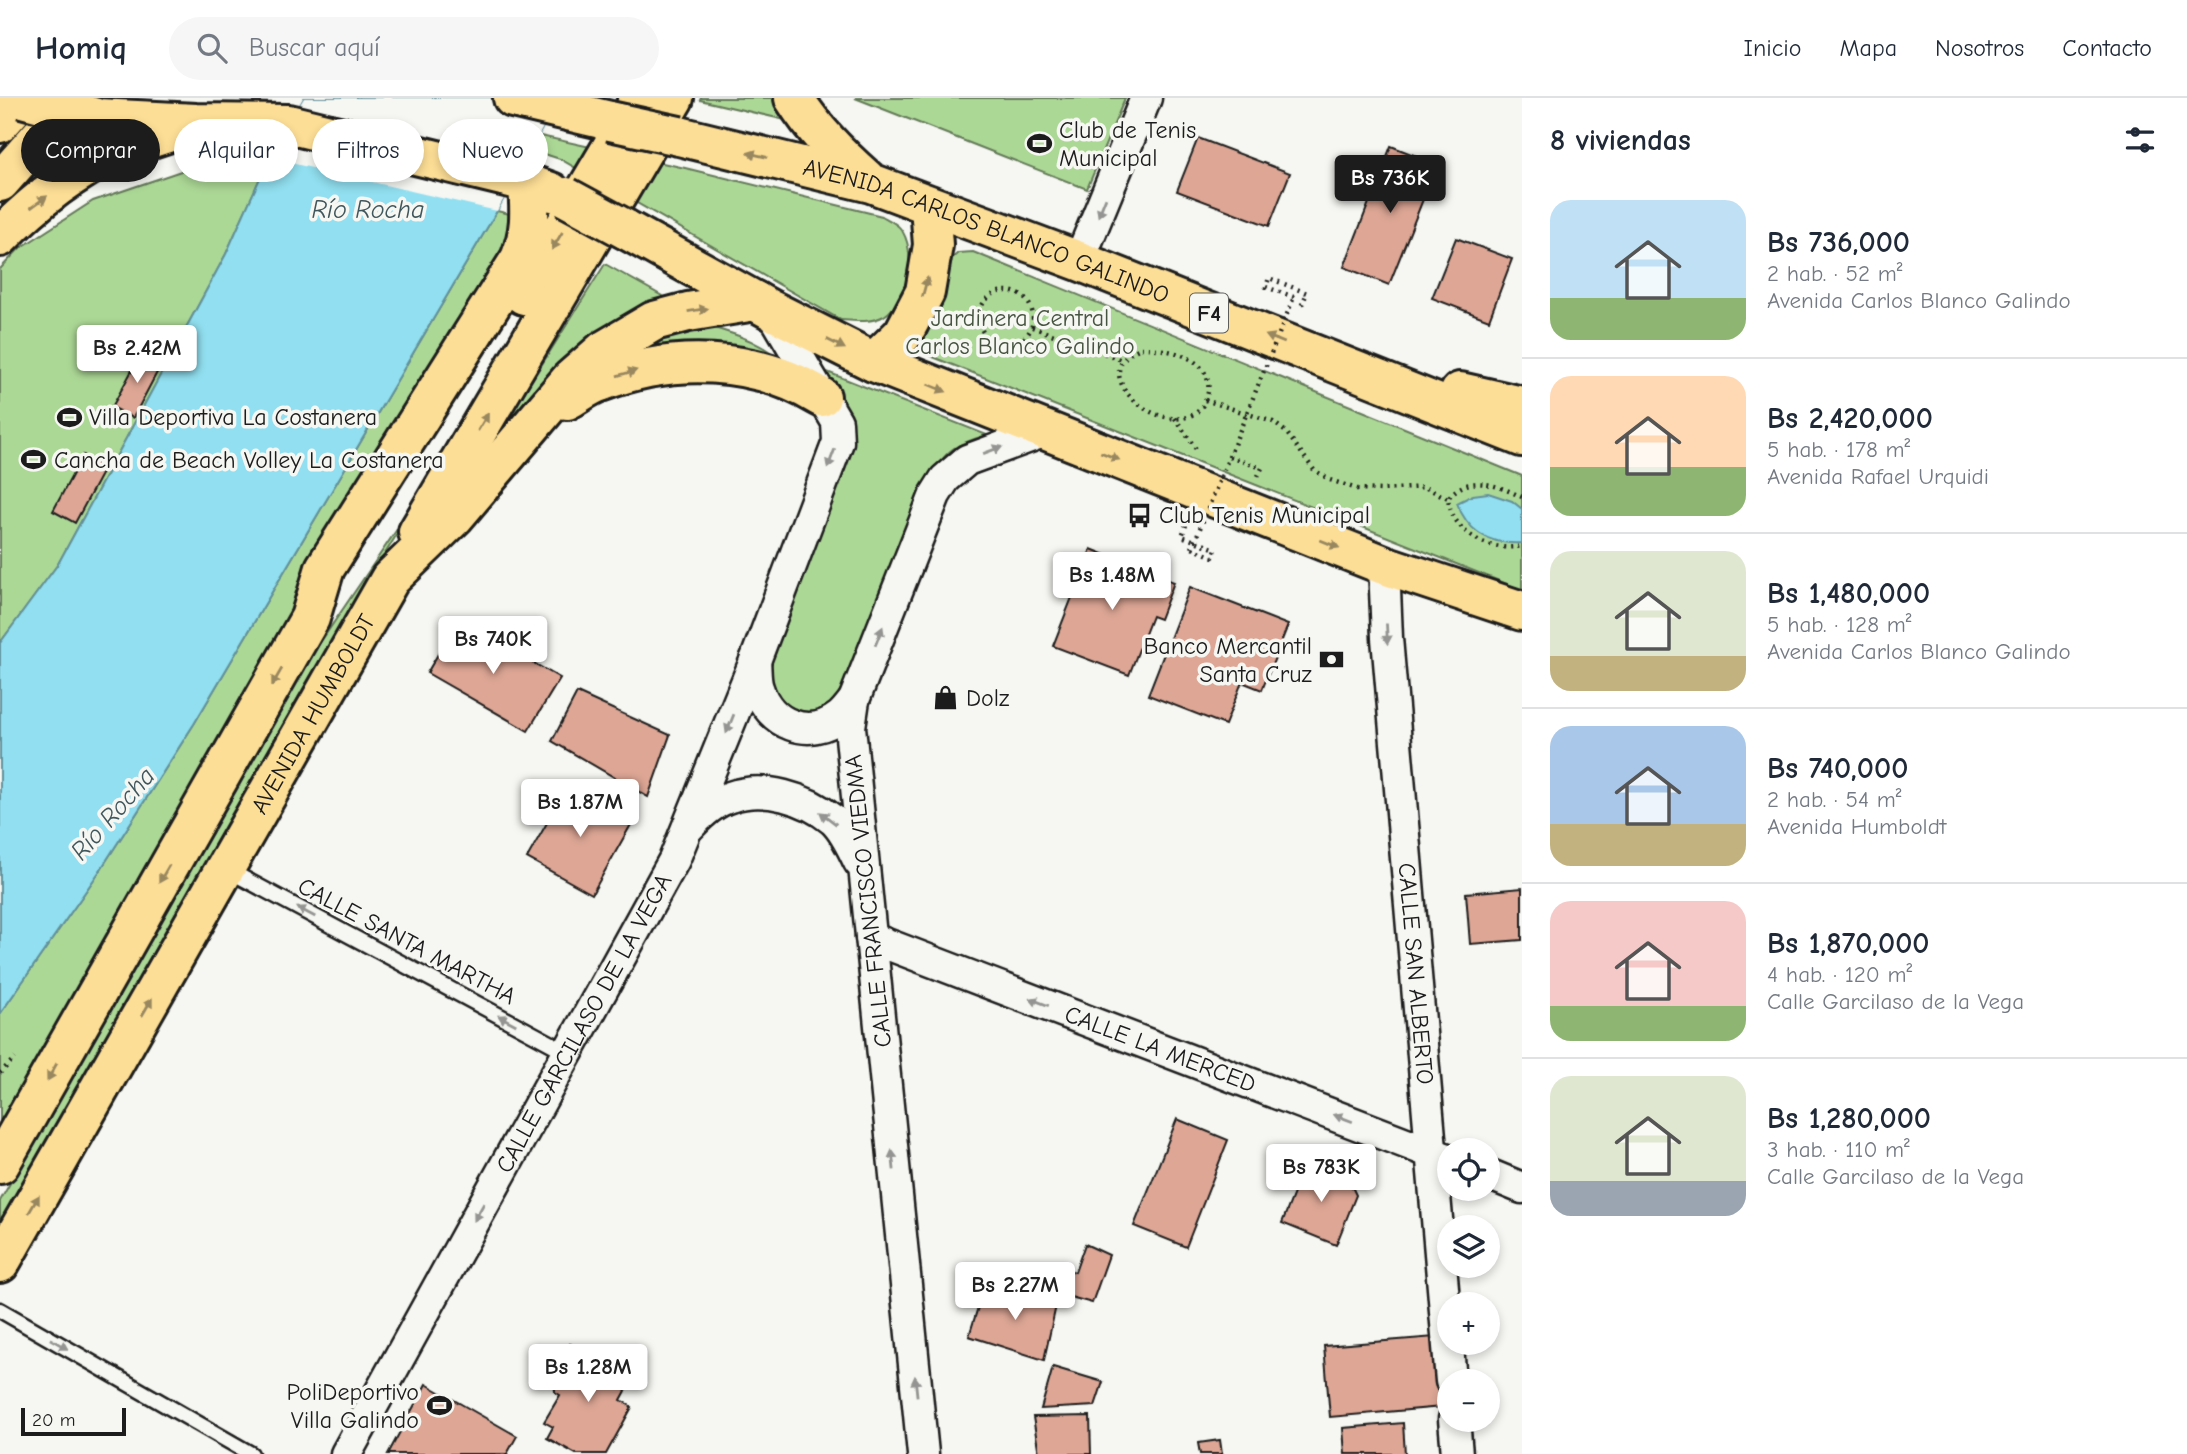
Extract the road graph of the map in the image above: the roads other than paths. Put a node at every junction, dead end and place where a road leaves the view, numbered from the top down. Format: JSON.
{"nodes":[{"id":1,"x":22,"y":98,"type":"edge"},
{"id":2,"x":513,"y":98,"type":"edge"},
{"id":3,"x":641,"y":98,"type":"edge"},
{"id":4,"x":674,"y":98,"type":"edge"},
{"id":5,"x":794,"y":98,"type":"edge"},
{"id":6,"x":1146,"y":98,"type":"edge"},
{"id":7,"x":85,"y":108,"type":"edge"},
{"id":8,"x":581,"y":109,"type":"edge"},
{"id":9,"x":174,"y":120,"type":"edge"},
{"id":10,"x":0,"y":122,"type":"edge"},
{"id":11,"x":298,"y":126,"type":"edge"},
{"id":12,"x":174,"y":131,"type":"edge"},
{"id":13,"x":438,"y":161,"type":"edge"},
{"id":14,"x":0,"y":182,"type":"edge"},
{"id":15,"x":522,"y":182,"type":"edge"},
{"id":16,"x":525,"y":182,"type":"edge"},
{"id":17,"x":871,"y":183,"type":"junction"},
{"id":18,"x":930,"y":205,"type":"junction"},
{"id":19,"x":0,"y":237,"type":"edge"},
{"id":20,"x":1079,"y":261,"type":"junction"},
{"id":21,"x":763,"y":306,"type":"junction"},
{"id":22,"x":874,"y":362,"type":"junction"},
{"id":23,"x":1339,"y":364,"type":"junction"},
{"id":24,"x":821,"y":397,"type":"junction"},
{"id":25,"x":1522,"y":406,"type":"edge"},
{"id":26,"x":544,"y":414,"type":"junction"},
{"id":27,"x":1046,"y":430,"type":"junction"},
{"id":28,"x":1522,"y":437,"type":"edge"},
{"id":29,"x":1522,"y":458,"type":"edge"},
{"id":30,"x":1384,"y":565,"type":"junction"},
{"id":31,"x":390,"y":579,"type":"junction"},
{"id":32,"x":1522,"y":611,"type":"edge"},
{"id":33,"x":310,"y":618,"type":"junction"},
{"id":34,"x":1522,"y":639,"type":"edge"},
{"id":35,"x":755,"y":661,"type":"junction"},
{"id":36,"x":854,"y":700,"type":"junction"},
{"id":37,"x":687,"y":829,"type":"junction"},
{"id":38,"x":225,"y":869,"type":"junction"},
{"id":39,"x":864,"y":874,"type":"junction"},
{"id":40,"x":871,"y":938,"type":"junction"},
{"id":41,"x":567,"y":1052,"type":"junction"},
{"id":42,"x":1437,"y":1138,"type":"edge"},
{"id":43,"x":1437,"y":1154,"type":"edge"},
{"id":44,"x":0,"y":1164,"type":"edge"},
{"id":45,"x":1500,"y":1179,"type":"edge"},
{"id":46,"x":1522,"y":1188,"type":"edge"},
{"id":47,"x":1441,"y":1201,"type":"edge"},
{"id":48,"x":0,"y":1263,"type":"edge"},
{"id":49,"x":0,"y":1310,"type":"edge"},
{"id":50,"x":1450,"y":1369,"type":"edge"},
{"id":51,"x":1455,"y":1432,"type":"edge"},
{"id":52,"x":251,"y":1454,"type":"edge"},
{"id":53,"x":346,"y":1454,"type":"edge"},
{"id":54,"x":923,"y":1454,"type":"edge"},
{"id":55,"x":1457,"y":1454,"type":"edge"}],
"edges":[{"from":1,"to":7,"type":"main road","bridge":true},
{"from":1,"to":10,"type":"main road"},
{"from":2,"to":8,"type":"main road","number":"F4"},
{"from":3,"to":33,"type":"main road","one_way":true},
{"from":31,"to":4,"type":"main road","one_way":true},
{"from":5,"to":17,"type":"main road"},
{"from":6,"to":20,"type":"street","one_way":true},
{"from":7,"to":9,"type":"main road"},
{"from":7,"to":14,"type":"main road"},
{"from":17,"to":8,"type":"main road","name":"AVENIDA CARLOS BLANCO GALINDO","number":"F4","one_way":true,"bridge":true},
{"from":11,"to":13,"type":"main road"},
{"from":19,"to":12,"type":"main road","one_way":true},
{"from":15,"to":33,"type":"main road","name":"AVENIDA HUMBOLDT"},
{"from":16,"to":21,"type":"main road","bridge":true},
{"from":17,"to":18,"type":"main road","name":"AVENIDA CARLOS BLANCO GALINDO","number":"F4"},
{"from":18,"to":20,"type":"main road","name":"AVENIDA CARLOS BLANCO GALINDO","number":"F4"},
{"from":22,"to":18,"type":"main road","one_way":true},
{"from":23,"to":20,"type":"main road","name":"AVENIDA CARLOS BLANCO GALINDO","number":"F4","one_way":true},
{"from":21,"to":22,"type":"main road","one_way":true},
{"from":21,"to":24,"type":"street","name":"CALLE GARCILASO DE LA VEGA"},
{"from":26,"to":21,"type":"main road","name":"AVENIDA HUMBOLDT","one_way":true},
{"from":22,"to":27,"type":"main road","one_way":true},
{"from":23,"to":25,"type":"main road"},
{"from":23,"to":28,"type":"main road","name":"AVENIDA CARLOS BLANCO GALINDO","number":"F4"},
{"from":23,"to":29,"type":"main road"},
{"from":26,"to":24,"type":"main road","one_way":true},
{"from":24,"to":35,"type":"street","name":"CALLE GARCILASO DE LA VEGA","one_way":true},
{"from":26,"to":31,"type":"main road","name":"AVENIDA HUMBOLDT"},
{"from":27,"to":30,"type":"main road","one_way":true},
{"from":36,"to":27,"type":"street","name":"CALLE FRANCISCO VIEDMA","one_way":true},
{"from":30,"to":32,"type":"main road"},
{"from":30,"to":34,"type":"main road"},
{"from":30,"to":42,"type":"street","name":"CALLE SAN ALBERTO","one_way":true},
{"from":31,"to":38,"type":"main road","name":"AVENIDA HUMBOLDT"},
{"from":33,"to":44,"type":"main road","name":"AVENIDA HUMBOLDT","one_way":true},
{"from":35,"to":36,"type":"street"},
{"from":35,"to":37,"type":"street","name":"CALLE GARCILASO DE LA VEGA","one_way":true},
{"from":36,"to":39,"type":"street","name":"CALLE FRANCISCO VIEDMA"},
{"from":39,"to":37,"type":"street","one_way":true},
{"from":37,"to":41,"type":"street","name":"CALLE GARCILASO DE LA VEGA"},
{"from":41,"to":38,"type":"lane","name":"CALLE SANTA MARTHA","one_way":true},
{"from":48,"to":38,"type":"main road","name":"AVENIDA HUMBOLDT","one_way":true},
{"from":39,"to":40,"type":"street","name":"CALLE FRANCISCO VIEDMA"},
{"from":43,"to":40,"type":"street","name":"CALLE LA MERCED","one_way":true},
{"from":54,"to":40,"type":"street","name":"CALLE FRANCISCO VIEDMA","one_way":true},
{"from":41,"to":53,"type":"street","name":"CALLE GARCILASO DE LA VEGA","one_way":true},
{"from":45,"to":46,"type":"street"},
{"from":47,"to":50,"type":"street","name":"CALLE SAN ALBERTO"},
{"from":49,"to":52,"type":"lane","one_way":true},
{"from":51,"to":55,"type":"street"}]}
